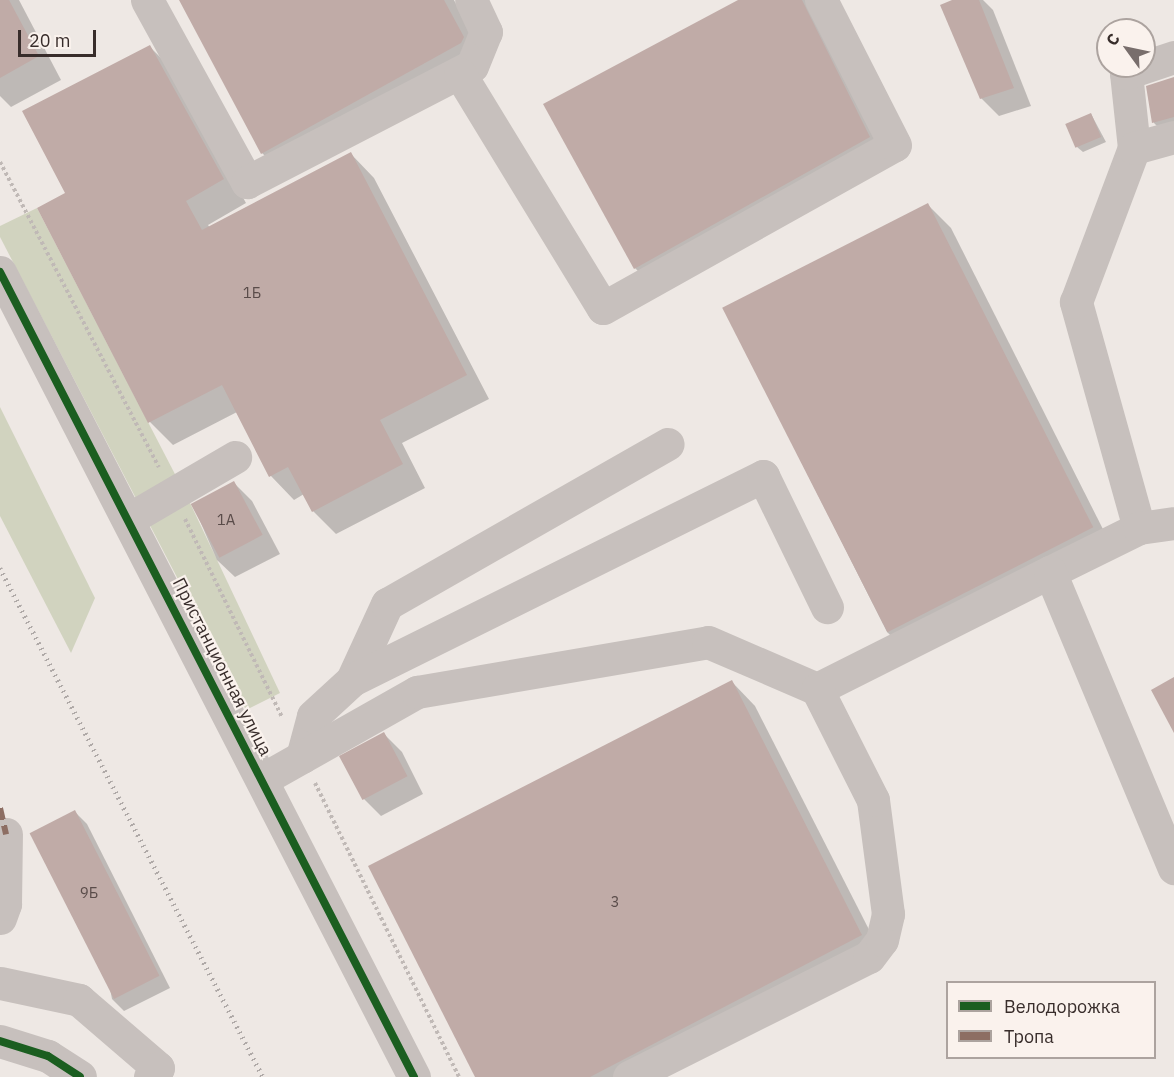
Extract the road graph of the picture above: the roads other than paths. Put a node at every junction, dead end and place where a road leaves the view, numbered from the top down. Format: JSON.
{"nodes":[{"id":1,"x":147,"y":0,"type":"edge"},
{"id":2,"x":471,"y":0,"type":"edge"},
{"id":3,"x":821,"y":0,"type":"edge"},
{"id":4,"x":1174,"y":57,"type":"edge"},
{"id":5,"x":460,"y":74,"type":"junction"},
{"id":6,"x":1174,"y":137,"type":"edge"},
{"id":7,"x":1134,"y":148,"type":"junction"},
{"id":8,"x":0,"y":272,"type":"edge"},
{"id":9,"x":668,"y":444,"type":"dead end"},
{"id":10,"x":235,"y":457,"type":"dead end"},
{"id":11,"x":129,"y":519,"type":"junction"},
{"id":12,"x":1174,"y":523,"type":"edge"},
{"id":13,"x":1139,"y":528,"type":"junction"},
{"id":14,"x":1050,"y":572,"type":"junction"},
{"id":15,"x":827,"y":607,"type":"dead end"},
{"id":16,"x":352,"y":680,"type":"junction"},
{"id":17,"x":817,"y":689,"type":"junction"},
{"id":18,"x":302,"y":757,"type":"junction"},
{"id":19,"x":263,"y":779,"type":"junction"},
{"id":20,"x":1166,"y":828,"type":"edge"},
{"id":21,"x":6,"y":834,"type":"dead end"},
{"id":22,"x":1174,"y":868,"type":"edge"},
{"id":23,"x":0,"y":918,"type":"edge"},
{"id":24,"x":0,"y":982,"type":"edge"},
{"id":25,"x":0,"y":1041,"type":"edge"},
{"id":26,"x":81,"y":1077,"type":"edge"},
{"id":27,"x":150,"y":1077,"type":"edge"},
{"id":28,"x":414,"y":1077,"type":"edge"},
{"id":29,"x":629,"y":1077,"type":"edge"}],
"edges":[{"from":1,"to":5,"type":"street"},
{"from":2,"to":5,"type":"street"},
{"from":3,"to":5,"type":"street"},
{"from":4,"to":7,"type":"street"},
{"from":6,"to":7,"type":"street"},
{"from":7,"to":13,"type":"street"},
{"from":8,"to":11,"type":"street","name":"Пристанционная улица"},
{"from":9,"to":16,"type":"street"},
{"from":10,"to":11,"type":"street"},
{"from":11,"to":19,"type":"street","name":"Пристанционная улица"},
{"from":12,"to":13,"type":"street"},
{"from":13,"to":14,"type":"street"},
{"from":14,"to":17,"type":"street"},
{"from":14,"to":20,"type":"street"},
{"from":15,"to":16,"type":"street"},
{"from":16,"to":18,"type":"street"},
{"from":17,"to":18,"type":"street"},
{"from":17,"to":29,"type":"street"},
{"from":18,"to":19,"type":"street"},
{"from":19,"to":28,"type":"street","name":"Пристанционная улица"},
{"from":20,"to":22,"type":"street"},
{"from":21,"to":23,"type":"street"},
{"from":24,"to":27,"type":"street"},
{"from":25,"to":26,"type":"street"}]}
